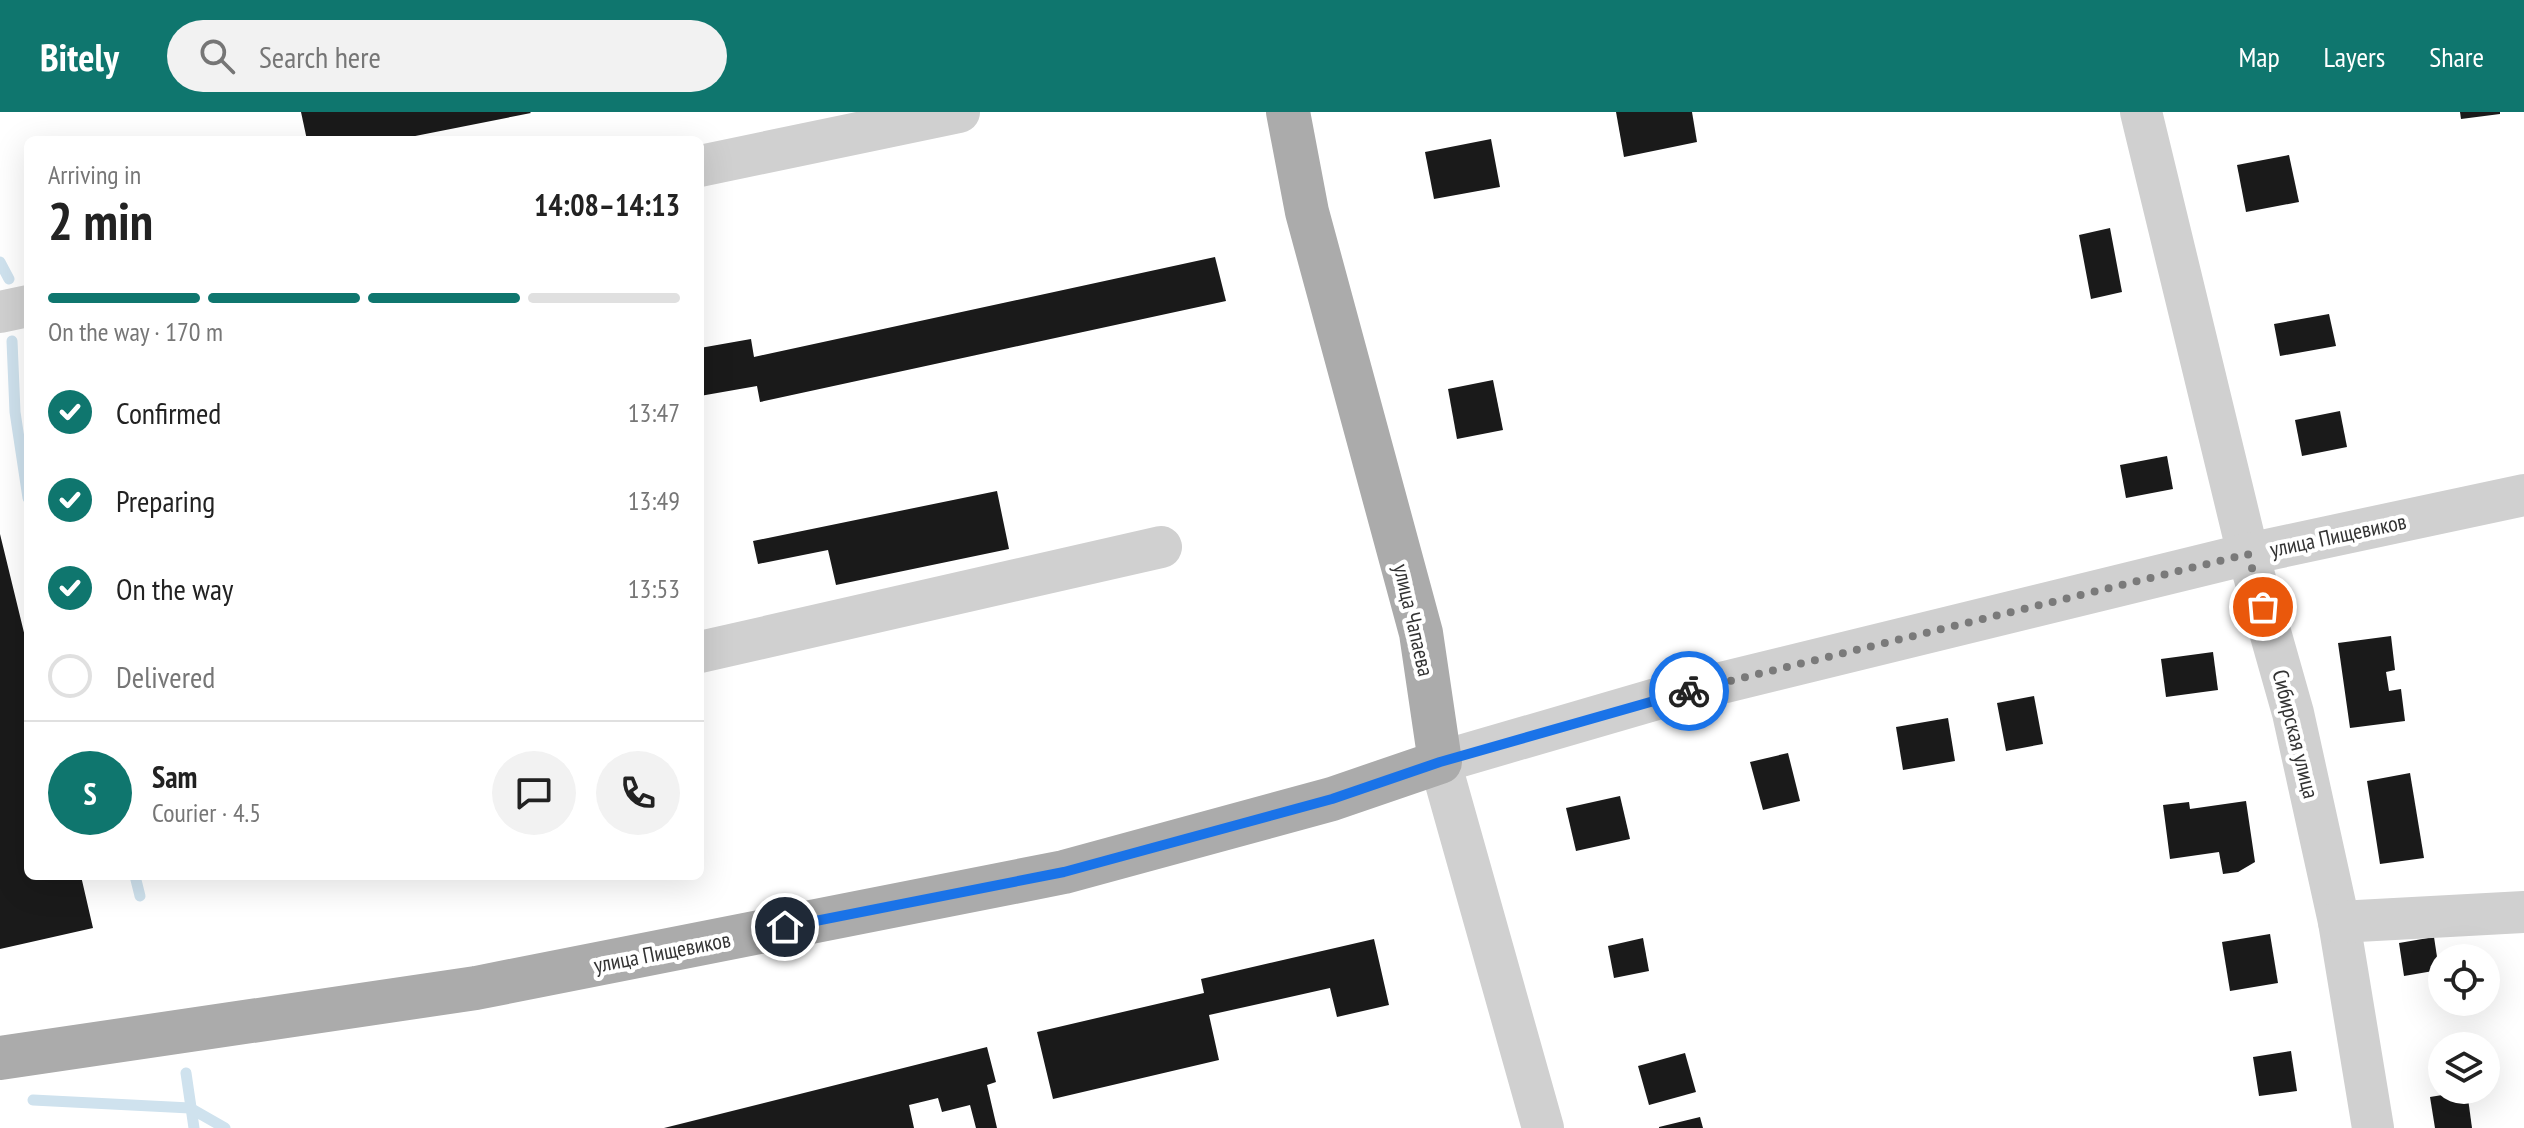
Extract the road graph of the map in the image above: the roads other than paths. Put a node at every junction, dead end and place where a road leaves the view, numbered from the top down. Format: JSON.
{"nodes":[{"id":1,"x":959,"y":112,"type":"edge"},
{"id":2,"x":1288,"y":112,"type":"edge"},
{"id":3,"x":2141,"y":112,"type":"edge"},
{"id":4,"x":704,"y":165,"type":"edge"},
{"id":5,"x":24,"y":307,"type":"edge"},
{"id":6,"x":0,"y":312,"type":"edge"},
{"id":7,"x":2524,"y":495,"type":"edge"},
{"id":8,"x":1161,"y":547,"type":"dead end"},
{"id":9,"x":2248,"y":554,"type":"junction"},
{"id":10,"x":704,"y":651,"type":"edge"},
{"id":11,"x":1440,"y":762,"type":"junction"},
{"id":12,"x":2524,"y":912,"type":"edge"},
{"id":13,"x":2339,"y":922,"type":"junction"},
{"id":14,"x":0,"y":1058,"type":"edge"},
{"id":15,"x":1536,"y":1127,"type":"edge"},
{"id":16,"x":2373,"y":1128,"type":"edge"}],
"edges":[{"from":1,"to":4,"type":"street"},
{"from":2,"to":11,"type":"main road","name":"улица Чапаева"},
{"from":3,"to":9,"type":"street","name":"Сибирская улица"},
{"from":5,"to":6,"type":"street"},
{"from":7,"to":9,"type":"street","name":"улица Пищевиков"},
{"from":8,"to":10,"type":"street"},
{"from":9,"to":11,"type":"street","name":"улица Пищевиков"},
{"from":9,"to":13,"type":"street","name":"Сибирская улица"},
{"from":11,"to":14,"type":"main road","name":"улица Пищевиков"},
{"from":11,"to":15,"type":"street","name":"улица Чапаева"},
{"from":12,"to":13,"type":"street"},
{"from":13,"to":16,"type":"street","name":"Сибирская улица"}]}
